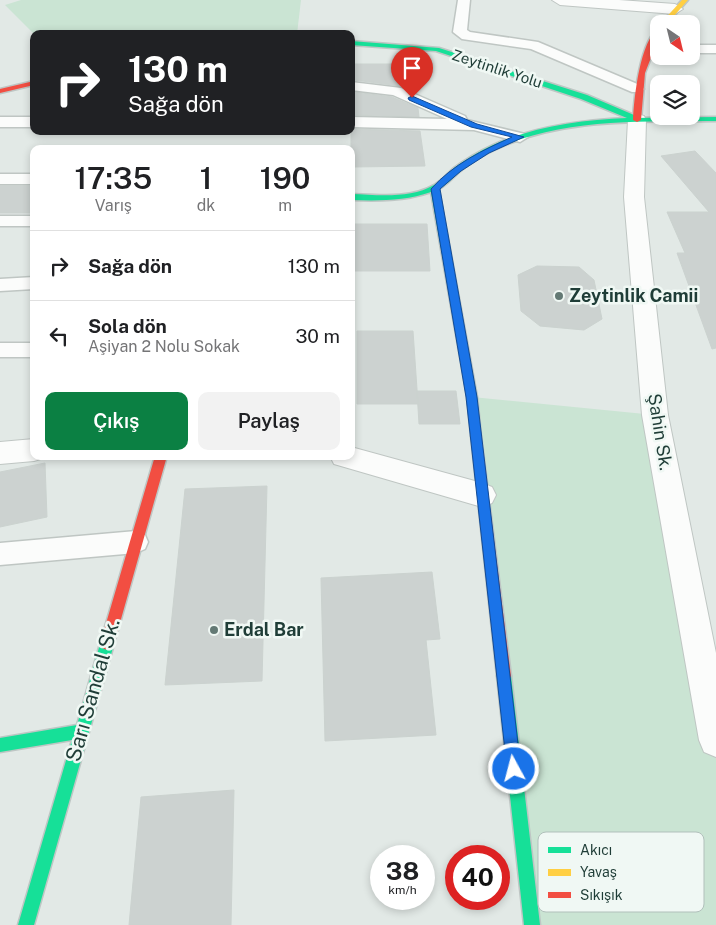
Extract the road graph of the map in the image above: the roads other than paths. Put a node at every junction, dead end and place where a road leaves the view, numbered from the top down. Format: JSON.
{"nodes":[{"id":1,"x":464,"y":0,"type":"edge"},
{"id":2,"x":560,"y":0,"type":"edge"},
{"id":3,"x":680,"y":5,"type":"edge"},
{"id":4,"x":671,"y":15,"type":"edge"},
{"id":5,"x":355,"y":43,"type":"edge"},
{"id":6,"x":650,"y":44,"type":"edge"},
{"id":7,"x":716,"y":48,"type":"edge"},
{"id":8,"x":700,"y":49,"type":"edge"},
{"id":9,"x":30,"y":85,"type":"edge"},
{"id":10,"x":355,"y":86,"type":"edge"},
{"id":11,"x":637,"y":89,"type":"junction"},
{"id":12,"x":0,"y":91,"type":"edge"},
{"id":13,"x":716,"y":119,"type":"edge"},
{"id":14,"x":637,"y":120,"type":"junction"},
{"id":15,"x":0,"y":122,"type":"edge"},
{"id":16,"x":30,"y":122,"type":"edge"},
{"id":17,"x":355,"y":122,"type":"edge"},
{"id":18,"x":474,"y":126,"type":"junction"},
{"id":19,"x":520,"y":137,"type":"junction"},
{"id":20,"x":30,"y":179,"type":"edge"},
{"id":21,"x":0,"y":180,"type":"edge"},
{"id":22,"x":435,"y":189,"type":"junction"},
{"id":23,"x":355,"y":198,"type":"edge"},
{"id":24,"x":0,"y":221,"type":"edge"},
{"id":25,"x":30,"y":221,"type":"edge"},
{"id":26,"x":30,"y":283,"type":"edge"},
{"id":27,"x":0,"y":285,"type":"edge"},
{"id":28,"x":0,"y":350,"type":"edge"},
{"id":29,"x":30,"y":350,"type":"edge"},
{"id":30,"x":30,"y":450,"type":"edge"},
{"id":31,"x":0,"y":452,"type":"edge"},
{"id":32,"x":355,"y":459,"type":"edge"},
{"id":33,"x":160,"y":460,"type":"edge"},
{"id":34,"x":482,"y":495,"type":"junction"},
{"id":35,"x":136,"y":542,"type":"junction"},
{"id":36,"x":0,"y":554,"type":"edge"},
{"id":37,"x":81,"y":731,"type":"junction"},
{"id":38,"x":716,"y":740,"type":"edge"},
{"id":39,"x":0,"y":745,"type":"edge"},
{"id":40,"x":26,"y":925,"type":"edge"},
{"id":41,"x":532,"y":925,"type":"edge"}],
"edges":[{"from":1,"to":11,"type":"lane"},
{"from":2,"to":3,"type":"street"},
{"from":3,"to":4,"type":"street"},
{"from":5,"to":14,"type":"street","name":"Zeytinlik Yolu"},
{"from":6,"to":11,"type":"street"},
{"from":7,"to":8,"type":"lane"},
{"from":9,"to":12,"type":"street"},
{"from":10,"to":18,"type":"lane"},
{"from":11,"to":14,"type":"street"},
{"from":13,"to":14,"type":"street"},
{"from":14,"to":19,"type":"street"},
{"from":14,"to":38,"type":"street","name":"Şahin Sk."},
{"from":15,"to":16,"type":"lane"},
{"from":17,"to":18,"type":"lane"},
{"from":18,"to":19,"type":"lane"},
{"from":19,"to":22,"type":"street"},
{"from":20,"to":21,"type":"lane"},
{"from":22,"to":23,"type":"street"},
{"from":22,"to":34,"type":"street"},
{"from":24,"to":25,"type":"lane"},
{"from":26,"to":27,"type":"lane"},
{"from":28,"to":29,"type":"lane"},
{"from":30,"to":31,"type":"street"},
{"from":32,"to":34,"type":"street"},
{"from":33,"to":35,"type":"street","name":"Sarı Sandal Sk."},
{"from":34,"to":41,"type":"street"},
{"from":35,"to":36,"type":"lane"},
{"from":35,"to":37,"type":"street","name":"Sarı Sandal Sk."},
{"from":37,"to":39,"type":"street"},
{"from":37,"to":40,"type":"street","name":"Sarı Sandal Sk."}]}
